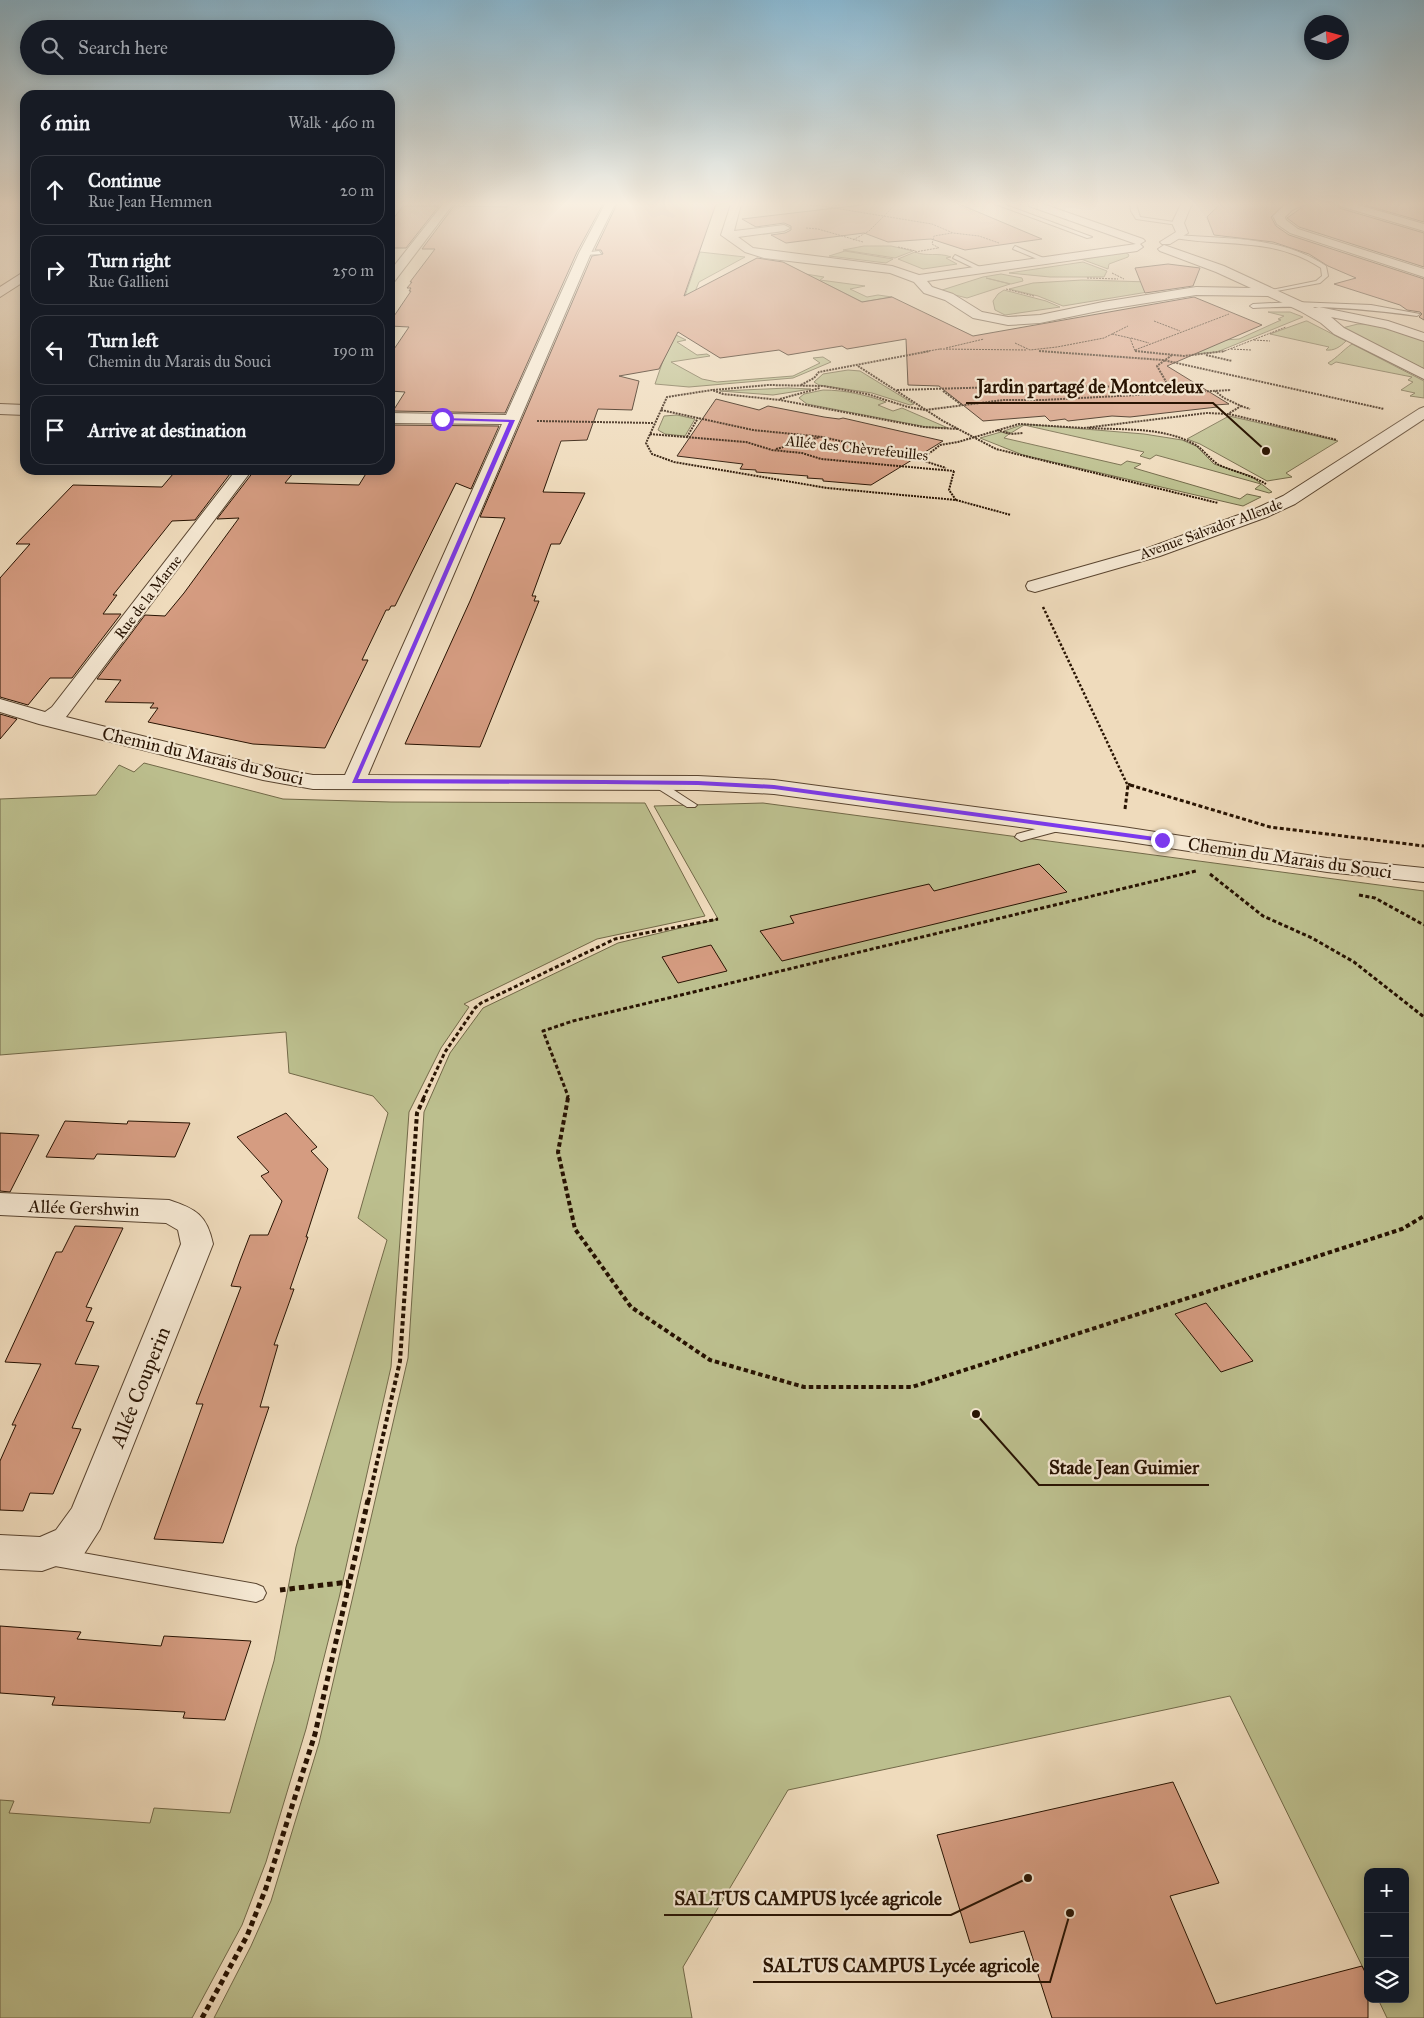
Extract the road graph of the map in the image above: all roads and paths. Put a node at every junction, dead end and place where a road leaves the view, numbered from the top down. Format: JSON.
{"nodes":[{"id":1,"x":570,"y":298,"type":"edge"},
{"id":2,"x":951,"y":298,"type":"edge"},
{"id":3,"x":1156,"y":298,"type":"edge"},
{"id":4,"x":1282,"y":298,"type":"edge"},
{"id":5,"x":1253,"y":306,"type":"joint"},
{"id":6,"x":1300,"y":306,"type":"junction"},
{"id":7,"x":1417,"y":314,"type":"dead end"},
{"id":8,"x":1160,"y":318,"type":"dead end"},
{"id":9,"x":1367,"y":321,"type":"junction"},
{"id":10,"x":1294,"y":324,"type":"dead end"},
{"id":11,"x":1133,"y":325,"type":"dead end"},
{"id":12,"x":1336,"y":329,"type":"junction"},
{"id":13,"x":1180,"y":331,"type":"junction"},
{"id":14,"x":1111,"y":334,"type":"junction"},
{"id":15,"x":1424,"y":337,"type":"edge"},
{"id":16,"x":992,"y":338,"type":"dead end"},
{"id":17,"x":1130,"y":338,"type":"junction"},
{"id":18,"x":1253,"y":340,"type":"junction"},
{"id":19,"x":1270,"y":341,"type":"dead end"},
{"id":20,"x":1150,"y":343,"type":"junction"},
{"id":21,"x":940,"y":349,"type":"junction"},
{"id":22,"x":1229,"y":349,"type":"junction"},
{"id":23,"x":1030,"y":350,"type":"junction"},
{"id":24,"x":1251,"y":350,"type":"dead end"},
{"id":25,"x":1134,"y":351,"type":"junction"},
{"id":26,"x":1172,"y":355,"type":"junction"},
{"id":27,"x":1203,"y":355,"type":"junction"},
{"id":28,"x":1163,"y":360,"type":"junction"},
{"id":29,"x":1232,"y":361,"type":"dead end"},
{"id":30,"x":858,"y":366,"type":"junction"},
{"id":31,"x":1424,"y":375,"type":"edge"},
{"id":32,"x":800,"y":385,"type":"junction"},
{"id":33,"x":823,"y":387,"type":"junction"},
{"id":34,"x":1169,"y":387,"type":"junction"},
{"id":35,"x":712,"y":390,"type":"junction"},
{"id":36,"x":896,"y":390,"type":"junction"},
{"id":37,"x":941,"y":390,"type":"junction"},
{"id":38,"x":1231,"y":390,"type":"dead end"},
{"id":39,"x":1215,"y":391,"type":"junction"},
{"id":40,"x":1172,"y":392,"type":"junction"},
{"id":41,"x":780,"y":400,"type":"junction"},
{"id":42,"x":963,"y":405,"type":"junction"},
{"id":43,"x":1241,"y":406,"type":"junction"},
{"id":44,"x":0,"y":409,"type":"edge"},
{"id":45,"x":1250,"y":409,"type":"dead end"},
{"id":46,"x":20,"y":410,"type":"edge"},
{"id":47,"x":661,"y":410,"type":"junction"},
{"id":48,"x":926,"y":410,"type":"junction"},
{"id":49,"x":1228,"y":414,"type":"junction"},
{"id":50,"x":1420,"y":414,"type":"edge"},
{"id":51,"x":395,"y":418,"type":"edge"},
{"id":52,"x":698,"y":418,"type":"junction"},
{"id":53,"x":512,"y":420,"type":"junction"},
{"id":54,"x":654,"y":423,"type":"junction"},
{"id":55,"x":1084,"y":428,"type":"junction"},
{"id":56,"x":958,"y":429,"type":"junction"},
{"id":57,"x":997,"y":430,"type":"junction"},
{"id":58,"x":1023,"y":433,"type":"dead end"},
{"id":59,"x":650,"y":434,"type":"junction"},
{"id":60,"x":687,"y":437,"type":"junction"},
{"id":61,"x":824,"y":437,"type":"junction"},
{"id":62,"x":973,"y":438,"type":"junction"},
{"id":63,"x":1370,"y":447,"type":"junction"},
{"id":64,"x":772,"y":450,"type":"junction"},
{"id":65,"x":921,"y":460,"type":"junction"},
{"id":66,"x":954,"y":471,"type":"junction"},
{"id":67,"x":1241,"y":471,"type":"dead end"},
{"id":68,"x":240,"y":475,"type":"edge"},
{"id":69,"x":956,"y":500,"type":"junction"},
{"id":70,"x":1261,"y":513,"type":"junction"},
{"id":71,"x":1011,"y":515,"type":"dead end"},
{"id":72,"x":1035,"y":586,"type":"joint"},
{"id":73,"x":0,"y":705,"type":"edge"},
{"id":74,"x":47,"y":719,"type":"junction"},
{"id":75,"x":354,"y":781,"type":"junction"},
{"id":76,"x":656,"y":783,"type":"junction"},
{"id":77,"x":1128,"y":784,"type":"junction"},
{"id":78,"x":691,"y":805,"type":"dead end"},
{"id":79,"x":1063,"y":826,"type":"junction"},
{"id":80,"x":1123,"y":834,"type":"junction"},
{"id":81,"x":1021,"y":838,"type":"dead end"},
{"id":82,"x":1424,"y":846,"type":"edge"},
{"id":83,"x":1424,"y":876,"type":"edge"},
{"id":84,"x":718,"y":919,"type":"dead end"},
{"id":85,"x":1424,"y":1017,"type":"edge"},
{"id":86,"x":0,"y":1204,"type":"edge"},
{"id":87,"x":168,"y":1212,"type":"joint"},
{"id":88,"x":1424,"y":1216,"type":"edge"},
{"id":89,"x":0,"y":1552,"type":"edge"},
{"id":90,"x":42,"y":1554,"type":"junction"},
{"id":91,"x":349,"y":1582,"type":"junction"},
{"id":92,"x":256,"y":1592,"type":"joint"},
{"id":93,"x":202,"y":2018,"type":"edge"}],
"edges":[{"from":1,"to":53,"type":"street"},
{"from":2,"to":3,"type":"street"},
{"from":4,"to":6,"type":"street"},
{"from":5,"to":6,"type":"lane"},
{"from":5,"to":13,"type":"path"},
{"from":6,"to":7,"type":"lane"},
{"from":6,"to":9,"type":"street"},
{"from":6,"to":12,"type":"street"},
{"from":8,"to":13,"type":"path"},
{"from":9,"to":12,"type":"street"},
{"from":9,"to":15,"type":"street"},
{"from":10,"to":18,"type":"path"},
{"from":11,"to":14,"type":"path"},
{"from":12,"to":31,"type":"street"},
{"from":13,"to":20,"type":"path"},
{"from":14,"to":17,"type":"path"},
{"from":14,"to":23,"type":"path"},
{"from":16,"to":21,"type":"path"},
{"from":17,"to":20,"type":"path"},
{"from":17,"to":25,"type":"path"},
{"from":18,"to":19,"type":"path"},
{"from":18,"to":22,"type":"path"},
{"from":20,"to":25,"type":"path"},
{"from":21,"to":23,"type":"path"},
{"from":21,"to":30,"type":"path"},
{"from":22,"to":24,"type":"path"},
{"from":22,"to":27,"type":"path"},
{"from":23,"to":28,"type":"path"},
{"from":25,"to":26,"type":"path"},
{"from":26,"to":27,"type":"path"},
{"from":26,"to":28,"type":"path"},
{"from":27,"to":29,"type":"path"},
{"from":28,"to":34,"type":"path"},
{"from":28,"to":50,"type":"path"},
{"from":30,"to":32,"type":"path"},
{"from":30,"to":36,"type":"path"},
{"from":32,"to":33,"type":"path"},
{"from":32,"to":35,"type":"path"},
{"from":33,"to":41,"type":"path"},
{"from":33,"to":48,"type":"path"},
{"from":34,"to":37,"type":"path"},
{"from":34,"to":40,"type":"path"},
{"from":35,"to":41,"type":"path"},
{"from":35,"to":47,"type":"path"},
{"from":36,"to":37,"type":"path"},
{"from":36,"to":48,"type":"path"},
{"from":37,"to":42,"type":"path"},
{"from":38,"to":39,"type":"path"},
{"from":39,"to":40,"type":"path"},
{"from":39,"to":43,"type":"path"},
{"from":40,"to":42,"type":"path"},
{"from":41,"to":56,"type":"path"},
{"from":42,"to":48,"type":"path"},
{"from":43,"to":45,"type":"path"},
{"from":43,"to":49,"type":"path"},
{"from":44,"to":46,"type":"street"},
{"from":47,"to":52,"type":"path","name":"Allée des Chèvrefeuilles"},
{"from":47,"to":54,"type":"path"},
{"from":48,"to":56,"type":"path"},
{"from":49,"to":55,"type":"path"},
{"from":49,"to":63,"type":"path"},
{"from":50,"to":63,"type":"street","name":"Avenue Salvador Allende"},
{"from":51,"to":53,"type":"street"},
{"from":52,"to":60,"type":"path"},
{"from":52,"to":61,"type":"path","name":"Allée des Chèvrefeuilles"},
{"from":53,"to":54,"type":"path"},
{"from":53,"to":75,"type":"street"},
{"from":54,"to":59,"type":"path"},
{"from":55,"to":57,"type":"path"},
{"from":55,"to":67,"type":"path"},
{"from":56,"to":62,"type":"path"},
{"from":57,"to":58,"type":"path"},
{"from":57,"to":62,"type":"path"},
{"from":59,"to":60,"type":"path","name":"Allée des Chèvrefeuilles"},
{"from":59,"to":69,"type":"path"},
{"from":60,"to":64,"type":"path","name":"Allée des Chèvrefeuilles"},
{"from":61,"to":64,"type":"path","name":"Allée des Chèvrefeuilles"},
{"from":61,"to":65,"type":"path","name":"Allée des Chèvrefeuilles"},
{"from":62,"to":65,"type":"path"},
{"from":62,"to":70,"type":"path"},
{"from":63,"to":70,"type":"street","name":"Avenue Salvador Allende"},
{"from":64,"to":66,"type":"path","name":"Allée des Chèvrefeuilles"},
{"from":65,"to":66,"type":"path","name":"Allée des Chèvrefeuilles"},
{"from":66,"to":69,"type":"path"},
{"from":68,"to":74,"type":"street","name":"Rue de la Marne"},
{"from":69,"to":71,"type":"path"},
{"from":70,"to":72,"type":"street","name":"Avenue Salvador Allende"},
{"from":72,"to":77,"type":"path"},
{"from":73,"to":74,"type":"street","name":"Chemin du Marais du Souci"},
{"from":74,"to":75,"type":"street","name":"Chemin du Marais du Souci"},
{"from":75,"to":76,"type":"street","name":"Chemin du Marais du Souci"},
{"from":76,"to":78,"type":"lane"},
{"from":76,"to":79,"type":"street","name":"Chemin du Marais du Souci"},
{"from":77,"to":80,"type":"path"},
{"from":77,"to":82,"type":"path"},
{"from":79,"to":80,"type":"street","name":"Chemin du Marais du Souci"},
{"from":79,"to":81,"type":"lane"},
{"from":80,"to":83,"type":"street","name":"Chemin du Marais du Souci"},
{"from":84,"to":91,"type":"path"},
{"from":85,"to":88,"type":"path"},
{"from":86,"to":87,"type":"street","name":"Allée Gershwin"},
{"from":87,"to":90,"type":"street","name":"Allée Couperin"},
{"from":89,"to":90,"type":"street"},
{"from":90,"to":92,"type":"lane"},
{"from":91,"to":92,"type":"path"},
{"from":91,"to":93,"type":"path"}]}
